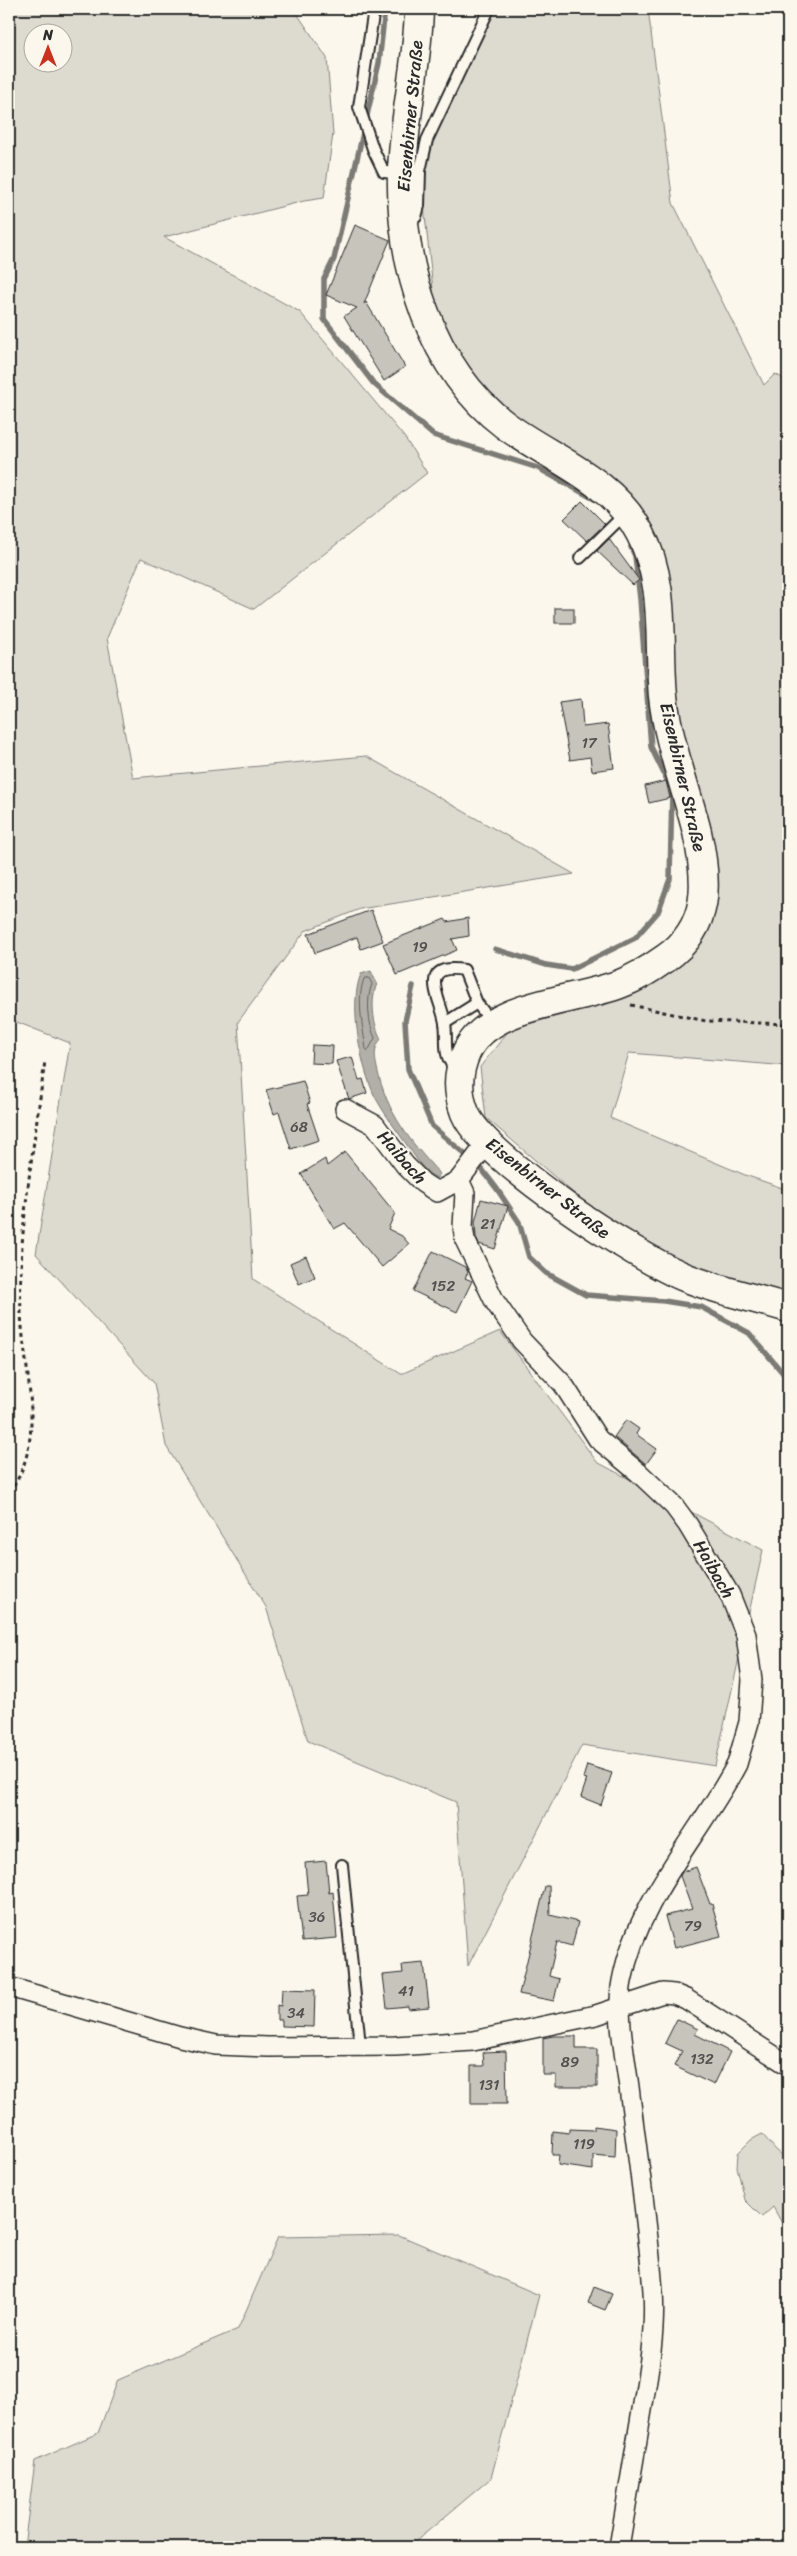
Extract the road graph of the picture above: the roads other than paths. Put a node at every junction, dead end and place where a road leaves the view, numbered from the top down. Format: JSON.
{"nodes":[{"id":1,"x":374,"y":9,"type":"edge"},
{"id":2,"x":419,"y":9,"type":"edge"},
{"id":3,"x":489,"y":9,"type":"edge"},
{"id":4,"x":402,"y":174,"type":"junction"},
{"id":5,"x":405,"y":223,"type":"junction"},
{"id":6,"x":627,"y":512,"type":"junction"},
{"id":7,"x":580,"y":558,"type":"dead end"},
{"id":8,"x":484,"y":1013,"type":"junction"},
{"id":9,"x":446,"y":1023,"type":"junction"},
{"id":10,"x":459,"y":1072,"type":"junction"},
{"id":11,"x":345,"y":1109,"type":"dead end"},
{"id":12,"x":472,"y":1163,"type":"junction"},
{"id":13,"x":788,"y":1308,"type":"edge"},
{"id":14,"x":342,"y":1865,"type":"dead end"},
{"id":15,"x":9,"y":1987,"type":"edge"},
{"id":16,"x":621,"y":2008,"type":"junction"},
{"id":17,"x":360,"y":2046,"type":"junction"},
{"id":18,"x":788,"y":2065,"type":"edge"},
{"id":19,"x":619,"y":2547,"type":"edge"}],
"edges":[{"from":1,"to":4,"type":"lane"},
{"from":2,"to":4,"type":"main road","name":"Eisenbirner Straße"},
{"from":3,"to":5,"type":"lane"},
{"from":4,"to":5,"type":"main road","name":"Eisenbirner Straße"},
{"from":5,"to":6,"type":"main road","name":"Eisenbirner Straße"},
{"from":6,"to":7,"type":"lane"},
{"from":6,"to":8,"type":"main road","name":"Eisenbirner Straße"},
{"from":8,"to":9,"type":"lane"},
{"from":8,"to":9,"type":"lane"},
{"from":8,"to":10,"type":"main road","name":"Eisenbirner Straße"},
{"from":9,"to":10,"type":"lane"},
{"from":10,"to":12,"type":"main road","name":"Eisenbirner Straße"},
{"from":11,"to":12,"type":"street","name":"Haibach"},
{"from":12,"to":13,"type":"main road","name":"Eisenbirner Straße"},
{"from":12,"to":16,"type":"street","name":"Haibach"},
{"from":14,"to":17,"type":"lane"},
{"from":15,"to":17,"type":"street"},
{"from":16,"to":17,"type":"street"},
{"from":16,"to":18,"type":"street"},
{"from":16,"to":19,"type":"street","name":"Haibach"}]}
